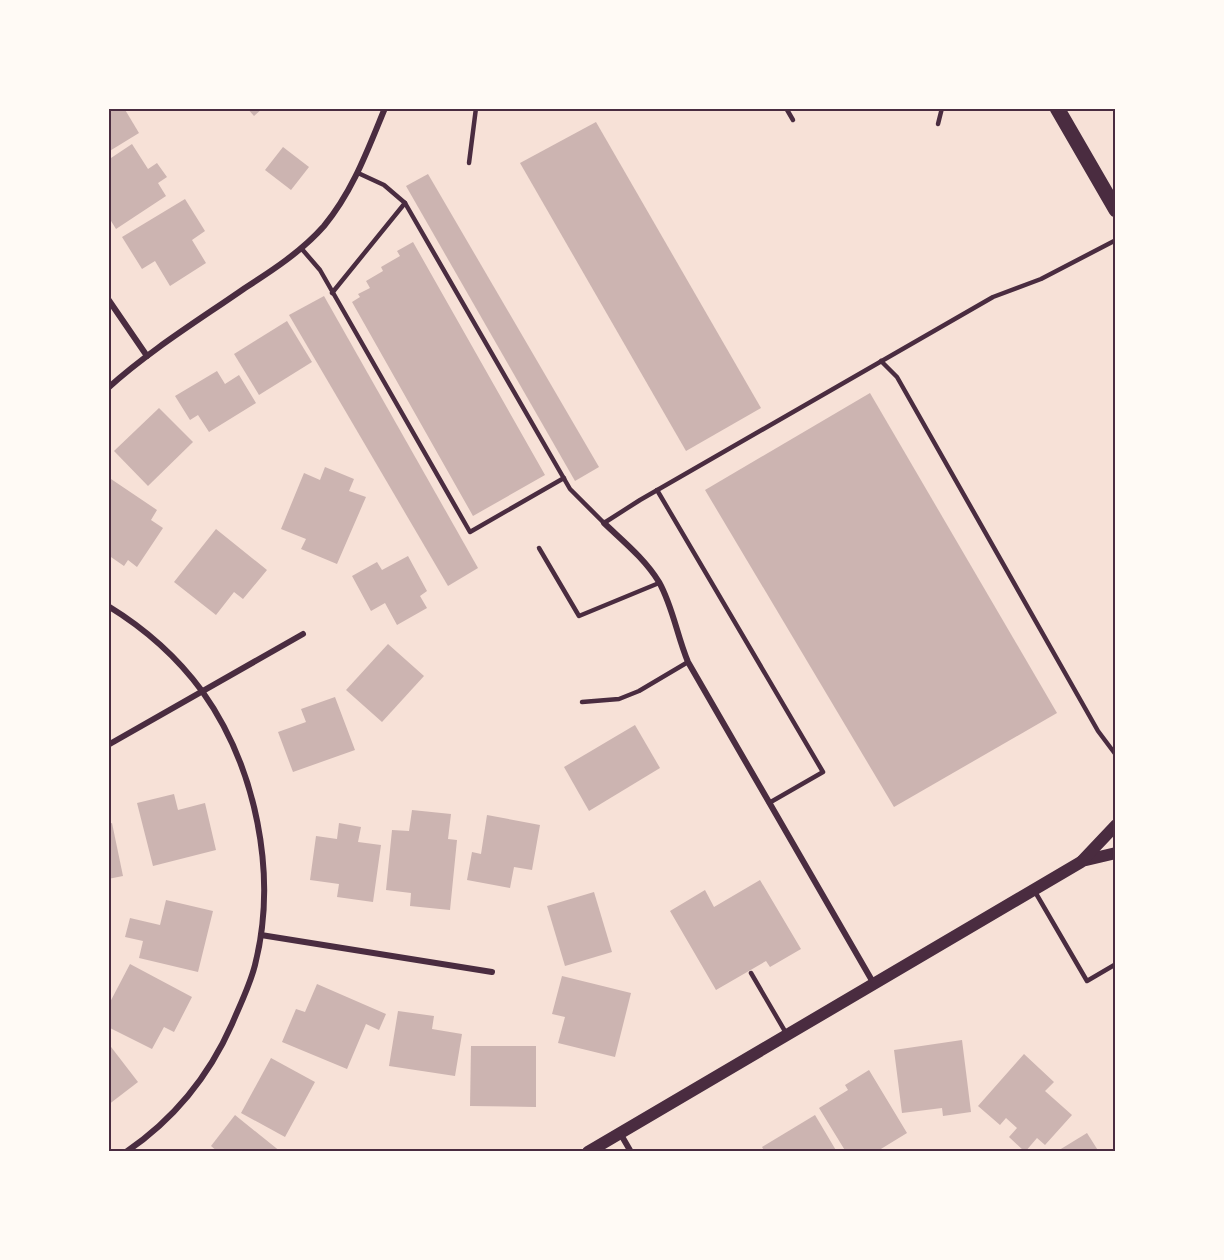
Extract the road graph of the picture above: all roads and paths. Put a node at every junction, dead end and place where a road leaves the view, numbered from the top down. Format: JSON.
{"nodes":[{"id":1,"x":385,"y":108,"type":"edge"},
{"id":2,"x":476,"y":108,"type":"edge"},
{"id":3,"x":786,"y":108,"type":"edge"},
{"id":4,"x":942,"y":108,"type":"edge"},
{"id":5,"x":1057,"y":108,"type":"edge"},
{"id":6,"x":793,"y":120,"type":"dead end"},
{"id":7,"x":938,"y":124,"type":"dead end"},
{"id":8,"x":470,"y":163,"type":"dead end"},
{"id":9,"x":358,"y":173,"type":"junction"},
{"id":10,"x":405,"y":203,"type":"junction"},
{"id":11,"x":1116,"y":210,"type":"edge"},
{"id":12,"x":1116,"y":240,"type":"edge"},
{"id":13,"x":302,"y":248,"type":"junction"},
{"id":14,"x":332,"y":293,"type":"junction"},
{"id":15,"x":108,"y":299,"type":"edge"},
{"id":16,"x":147,"y":356,"type":"junction"},
{"id":17,"x":882,"y":361,"type":"junction"},
{"id":18,"x":108,"y":388,"type":"edge"},
{"id":19,"x":564,"y":478,"type":"junction"},
{"id":20,"x":657,"y":490,"type":"junction"},
{"id":21,"x":604,"y":523,"type":"junction"},
{"id":22,"x":539,"y":548,"type":"dead end"},
{"id":23,"x":659,"y":583,"type":"junction"},
{"id":24,"x":108,"y":606,"type":"edge"},
{"id":25,"x":303,"y":634,"type":"dead end"},
{"id":26,"x":688,"y":662,"type":"junction"},
{"id":27,"x":202,"y":692,"type":"junction"},
{"id":28,"x":582,"y":702,"type":"dead end"},
{"id":29,"x":108,"y":745,"type":"edge"},
{"id":30,"x":1116,"y":755,"type":"edge"},
{"id":31,"x":770,"y":803,"type":"junction"},
{"id":32,"x":1116,"y":825,"type":"edge"},
{"id":33,"x":1116,"y":853,"type":"edge"},
{"id":34,"x":1081,"y":862,"type":"junction"},
{"id":35,"x":1034,"y":890,"type":"junction"},
{"id":36,"x":261,"y":935,"type":"junction"},
{"id":37,"x":1116,"y":964,"type":"edge"},
{"id":38,"x":492,"y":972,"type":"dead end"},
{"id":39,"x":752,"y":973,"type":"dead end"},
{"id":40,"x":874,"y":984,"type":"junction"},
{"id":41,"x":788,"y":1034,"type":"junction"},
{"id":42,"x":620,"y":1134,"type":"junction"},
{"id":43,"x":126,"y":1152,"type":"edge"},
{"id":44,"x":588,"y":1152,"type":"edge"},
{"id":45,"x":631,"y":1152,"type":"edge"}],
"edges":[{"from":1,"to":9,"type":"street"},
{"from":2,"to":8,"type":"lane"},
{"from":3,"to":6,"type":"lane"},
{"from":4,"to":7,"type":"lane"},
{"from":5,"to":11,"type":"main road"},
{"from":9,"to":10,"type":"lane"},
{"from":9,"to":13,"type":"street"},
{"from":10,"to":14,"type":"lane"},
{"from":10,"to":19,"type":"lane"},
{"from":12,"to":17,"type":"lane"},
{"from":13,"to":14,"type":"lane"},
{"from":13,"to":16,"type":"street"},
{"from":14,"to":19,"type":"lane"},
{"from":15,"to":16,"type":"street"},
{"from":16,"to":18,"type":"street"},
{"from":17,"to":20,"type":"lane"},
{"from":17,"to":30,"type":"lane"},
{"from":19,"to":21,"type":"lane"},
{"from":20,"to":21,"type":"lane"},
{"from":20,"to":31,"type":"lane"},
{"from":21,"to":23,"type":"street"},
{"from":22,"to":23,"type":"lane"},
{"from":23,"to":26,"type":"street"},
{"from":24,"to":27,"type":"street"},
{"from":25,"to":27,"type":"street"},
{"from":26,"to":28,"type":"lane"},
{"from":26,"to":31,"type":"street"},
{"from":27,"to":29,"type":"street"},
{"from":27,"to":36,"type":"street"},
{"from":31,"to":40,"type":"street"},
{"from":32,"to":34,"type":"main road"},
{"from":33,"to":34,"type":"main road"},
{"from":34,"to":35,"type":"main road"},
{"from":35,"to":37,"type":"lane"},
{"from":35,"to":40,"type":"main road"},
{"from":36,"to":38,"type":"street"},
{"from":36,"to":43,"type":"street"},
{"from":39,"to":41,"type":"lane"},
{"from":40,"to":41,"type":"main road"},
{"from":41,"to":42,"type":"main road"},
{"from":42,"to":44,"type":"main road"},
{"from":42,"to":45,"type":"street"}]}
